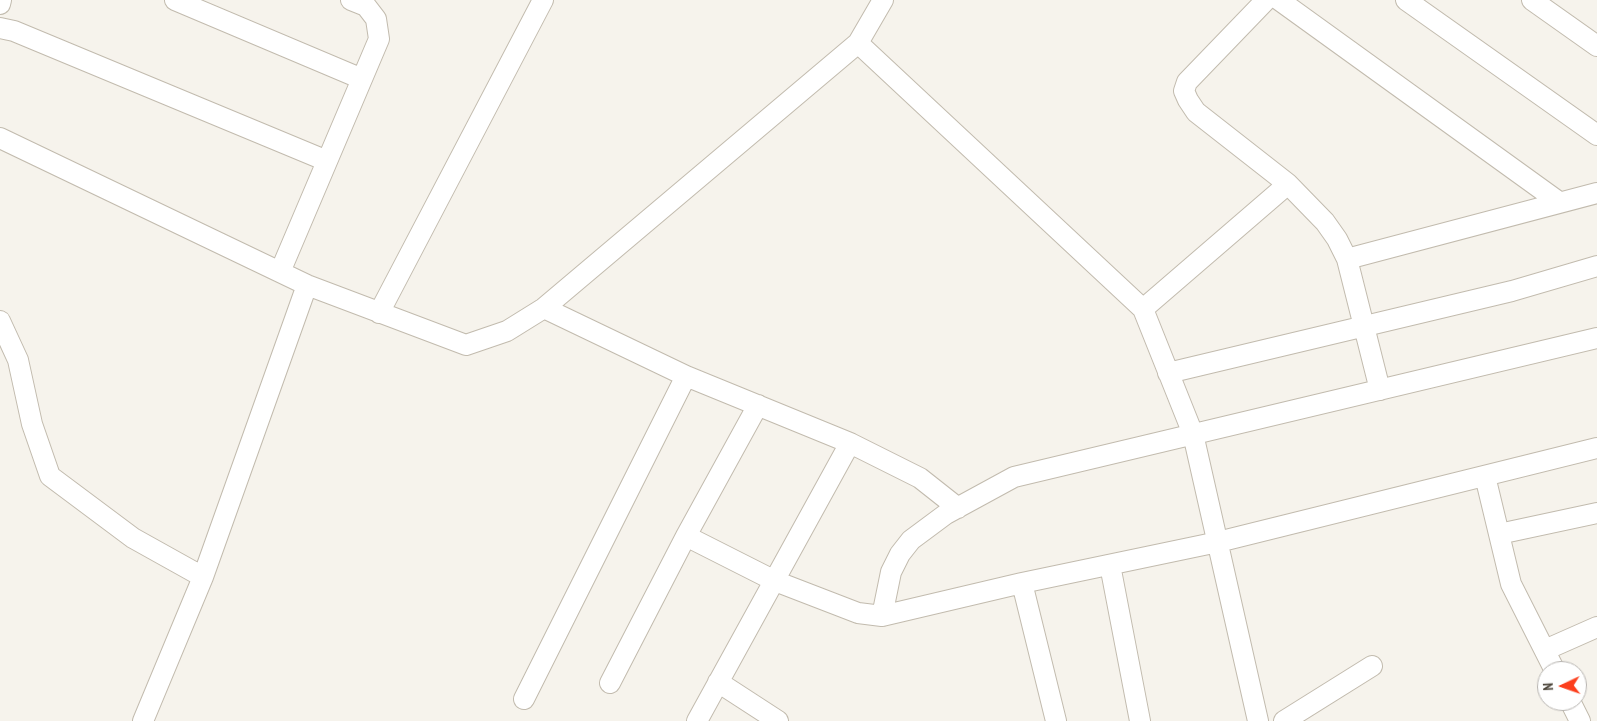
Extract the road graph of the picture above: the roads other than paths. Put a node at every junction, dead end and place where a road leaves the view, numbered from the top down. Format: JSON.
{"nodes":[{"id":1,"x":1,"y":0,"type":"edge"},
{"id":2,"x":175,"y":0,"type":"edge"},
{"id":3,"x":351,"y":0,"type":"edge"},
{"id":4,"x":543,"y":0,"type":"edge"},
{"id":5,"x":883,"y":0,"type":"edge"},
{"id":6,"x":1266,"y":0,"type":"edge"},
{"id":7,"x":1279,"y":0,"type":"edge"},
{"id":8,"x":1406,"y":0,"type":"edge"},
{"id":9,"x":1532,"y":0,"type":"edge"},
{"id":10,"x":0,"y":4,"type":"edge"},
{"id":11,"x":0,"y":28,"type":"edge"},
{"id":12,"x":858,"y":43,"type":"junction"},
{"id":13,"x":1597,"y":46,"type":"edge"},
{"id":14,"x":362,"y":79,"type":"junction"},
{"id":15,"x":1597,"y":135,"type":"edge"},
{"id":16,"x":0,"y":138,"type":"edge"},
{"id":17,"x":327,"y":161,"type":"junction"},
{"id":18,"x":1288,"y":184,"type":"junction"},
{"id":19,"x":1597,"y":193,"type":"edge"},
{"id":20,"x":1559,"y":202,"type":"junction"},
{"id":21,"x":1347,"y":259,"type":"junction"},
{"id":22,"x":1597,"y":266,"type":"edge"},
{"id":23,"x":280,"y":272,"type":"junction"},
{"id":24,"x":307,"y":285,"type":"junction"},
{"id":25,"x":544,"y":308,"type":"junction"},
{"id":26,"x":1143,"y":309,"type":"junction"},
{"id":27,"x":379,"y":313,"type":"junction"},
{"id":28,"x":0,"y":321,"type":"edge"},
{"id":29,"x":1364,"y":326,"type":"junction"},
{"id":30,"x":1597,"y":338,"type":"edge"},
{"id":31,"x":1168,"y":373,"type":"junction"},
{"id":32,"x":686,"y":376,"type":"junction"},
{"id":33,"x":1380,"y":390,"type":"junction"},
{"id":34,"x":758,"y":405,"type":"junction"},
{"id":35,"x":1193,"y":434,"type":"junction"},
{"id":36,"x":850,"y":443,"type":"junction"},
{"id":37,"x":1597,"y":448,"type":"edge"},
{"id":38,"x":1485,"y":476,"type":"junction"},
{"id":39,"x":958,"y":508,"type":"junction"},
{"id":40,"x":1597,"y":513,"type":"edge"},
{"id":41,"x":1499,"y":534,"type":"junction"},
{"id":42,"x":686,"y":536,"type":"junction"},
{"id":43,"x":1218,"y":542,"type":"junction"},
{"id":44,"x":1110,"y":564,"type":"junction"},
{"id":45,"x":203,"y":577,"type":"junction"},
{"id":46,"x":775,"y":581,"type":"junction"},
{"id":47,"x":1022,"y":583,"type":"junction"},
{"id":48,"x":882,"y":616,"type":"junction"},
{"id":49,"x":1597,"y":627,"type":"edge"},
{"id":50,"x":1545,"y":650,"type":"junction"},
{"id":51,"x":1550,"y":661,"type":"edge"},
{"id":52,"x":1372,"y":666,"type":"dead end"},
{"id":53,"x":718,"y":682,"type":"junction"},
{"id":54,"x":610,"y":683,"type":"dead end"},
{"id":55,"x":524,"y":699,"type":"dead end"},
{"id":56,"x":143,"y":721,"type":"edge"},
{"id":57,"x":697,"y":721,"type":"edge"},
{"id":58,"x":778,"y":721,"type":"edge"},
{"id":59,"x":1056,"y":721,"type":"edge"},
{"id":60,"x":1140,"y":721,"type":"edge"},
{"id":61,"x":1258,"y":721,"type":"edge"},
{"id":62,"x":1284,"y":721,"type":"edge"}],
"edges":[{"from":1,"to":10,"type":"street"},
{"from":2,"to":14,"type":"street"},
{"from":3,"to":14,"type":"street"},
{"from":4,"to":27,"type":"street"},
{"from":5,"to":12,"type":"street"},
{"from":6,"to":18,"type":"street"},
{"from":7,"to":20,"type":"street"},
{"from":8,"to":15,"type":"street"},
{"from":9,"to":13,"type":"street"},
{"from":11,"to":17,"type":"street"},
{"from":12,"to":25,"type":"street"},
{"from":12,"to":26,"type":"street"},
{"from":14,"to":17,"type":"street"},
{"from":16,"to":23,"type":"street"},
{"from":17,"to":23,"type":"street"},
{"from":18,"to":21,"type":"street"},
{"from":18,"to":26,"type":"street"},
{"from":19,"to":20,"type":"street"},
{"from":20,"to":21,"type":"street"},
{"from":21,"to":29,"type":"street"},
{"from":22,"to":29,"type":"street"},
{"from":23,"to":24,"type":"street"},
{"from":24,"to":27,"type":"street"},
{"from":24,"to":45,"type":"street"},
{"from":25,"to":27,"type":"street"},
{"from":25,"to":32,"type":"street"},
{"from":26,"to":31,"type":"street"},
{"from":28,"to":45,"type":"street"},
{"from":29,"to":31,"type":"street"},
{"from":29,"to":33,"type":"street"},
{"from":30,"to":33,"type":"street"},
{"from":31,"to":35,"type":"street"},
{"from":32,"to":34,"type":"street"},
{"from":32,"to":55,"type":"street"},
{"from":33,"to":35,"type":"street"},
{"from":34,"to":36,"type":"street"},
{"from":34,"to":42,"type":"street"},
{"from":35,"to":39,"type":"street"},
{"from":35,"to":43,"type":"street"},
{"from":36,"to":39,"type":"street"},
{"from":36,"to":46,"type":"street"},
{"from":37,"to":38,"type":"street"},
{"from":38,"to":41,"type":"street"},
{"from":38,"to":43,"type":"street"},
{"from":39,"to":48,"type":"street"},
{"from":40,"to":41,"type":"street"},
{"from":41,"to":50,"type":"street"},
{"from":42,"to":46,"type":"street"},
{"from":42,"to":54,"type":"street"},
{"from":43,"to":44,"type":"street"},
{"from":43,"to":61,"type":"street"},
{"from":44,"to":47,"type":"street"},
{"from":44,"to":60,"type":"street"},
{"from":45,"to":56,"type":"street"},
{"from":46,"to":48,"type":"street"},
{"from":46,"to":53,"type":"street"},
{"from":47,"to":48,"type":"street"},
{"from":47,"to":59,"type":"street"},
{"from":49,"to":50,"type":"street"},
{"from":50,"to":51,"type":"street"},
{"from":52,"to":62,"type":"street"},
{"from":53,"to":57,"type":"street"},
{"from":53,"to":58,"type":"street"}]}
